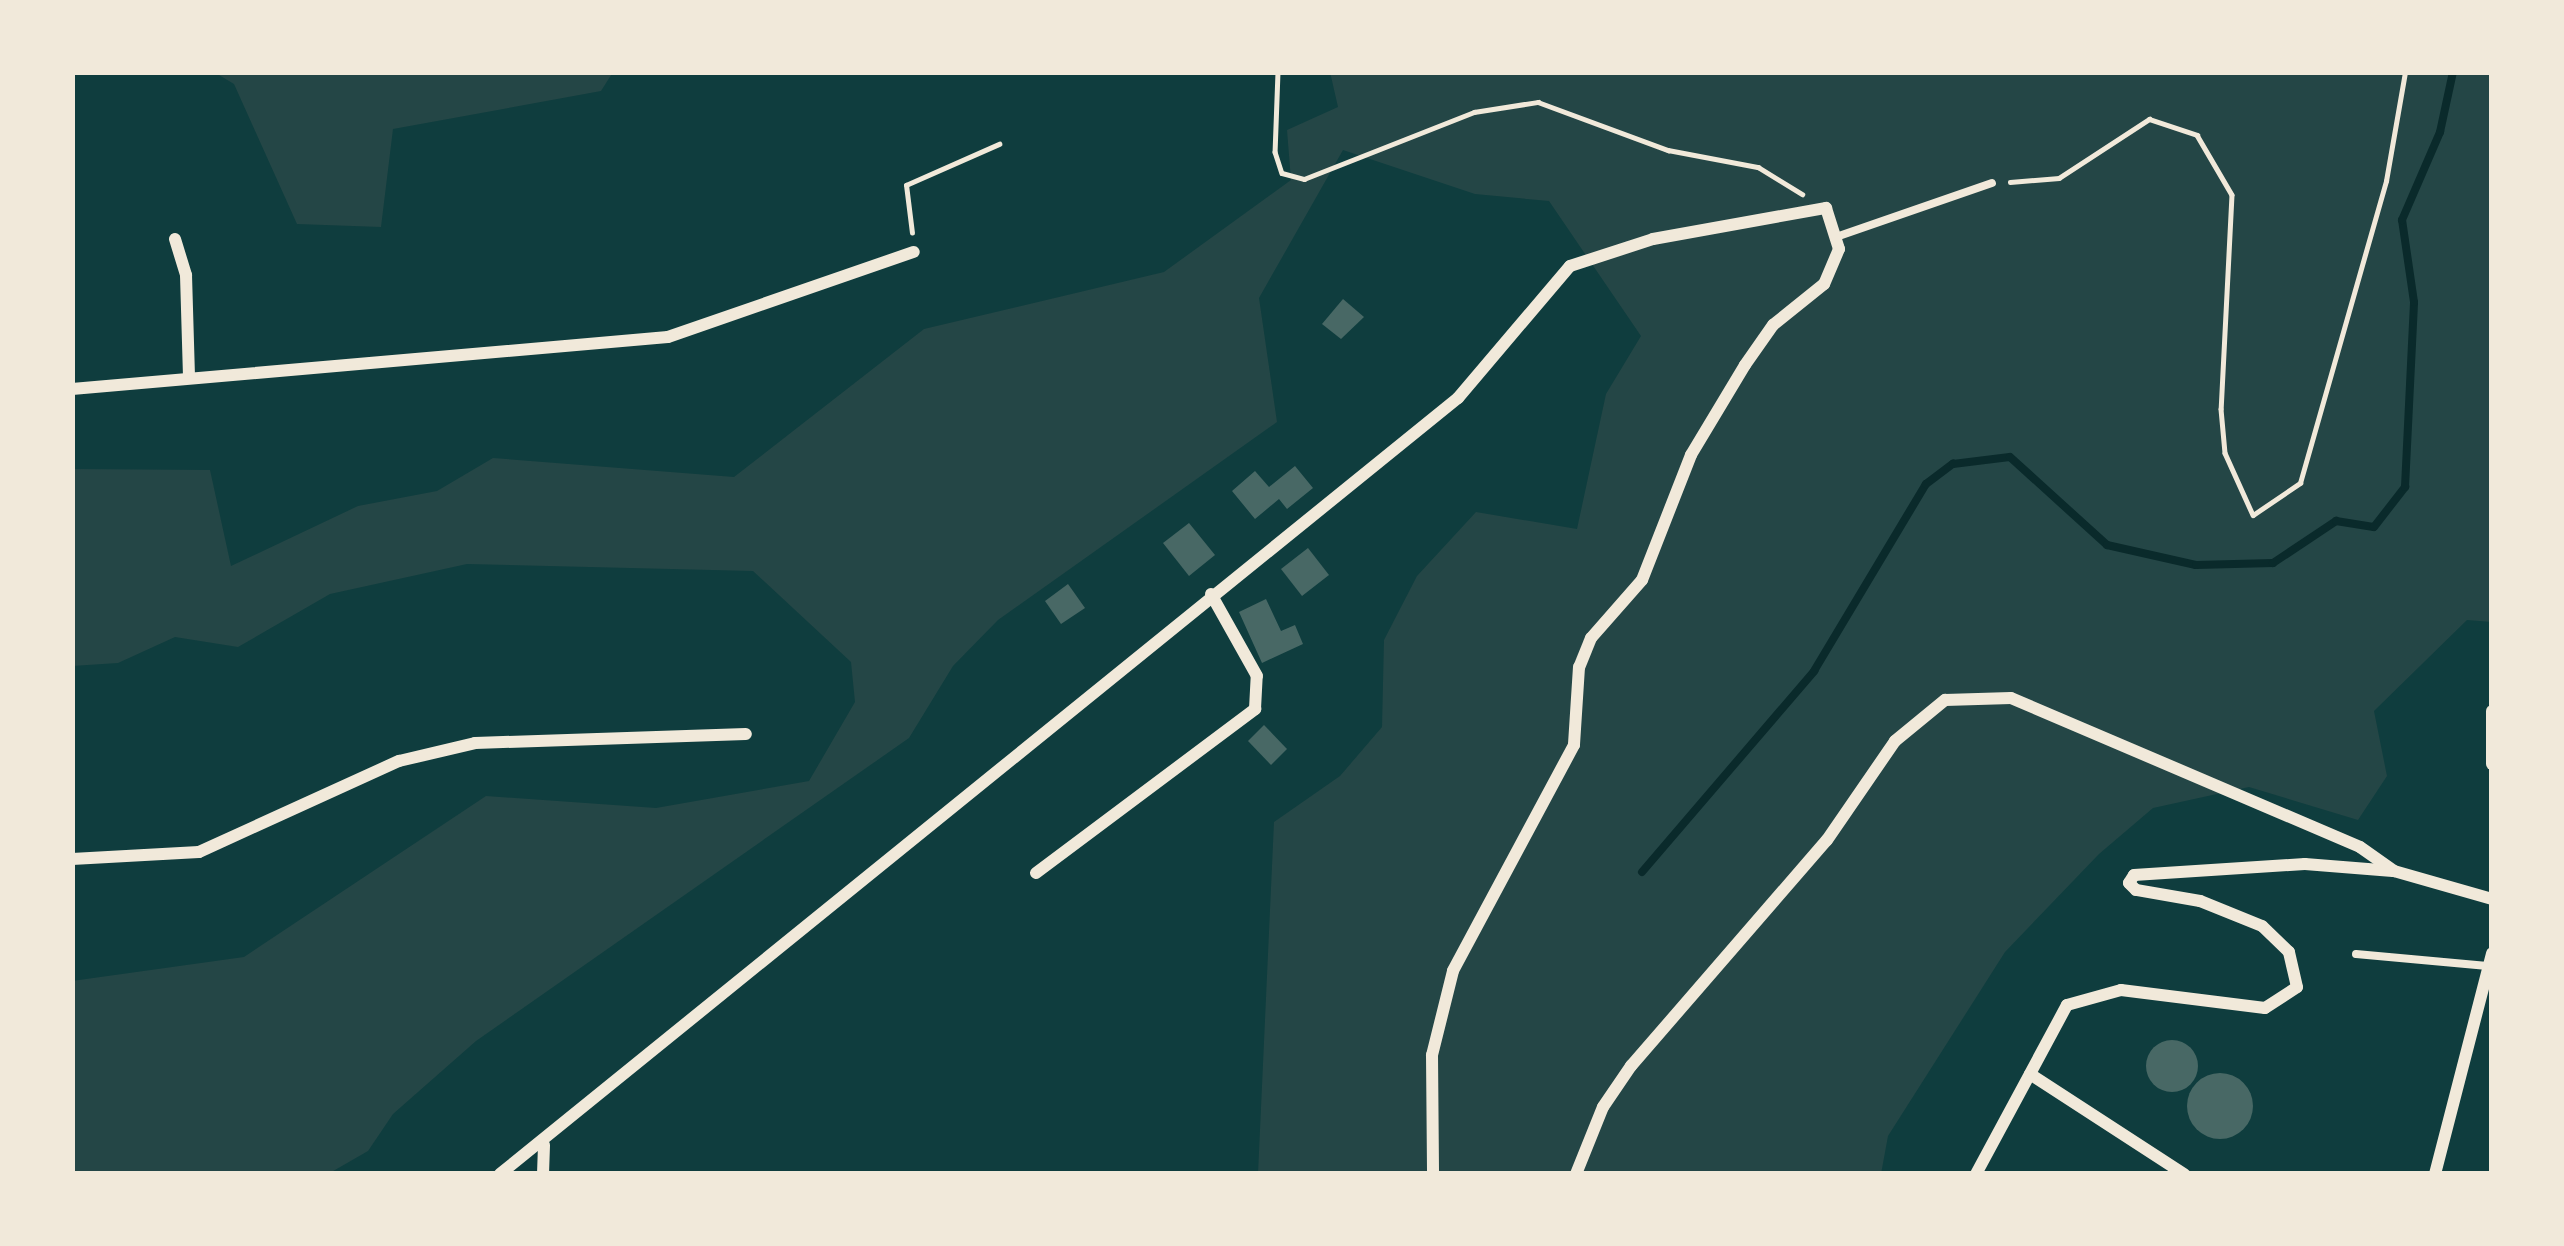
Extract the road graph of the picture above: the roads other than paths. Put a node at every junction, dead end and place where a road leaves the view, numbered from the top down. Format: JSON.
{"nodes":[{"id":1,"x":1992,"y":183,"type":"road end"},
{"id":2,"x":1835,"y":238,"type":"junction"},
{"id":3,"x":175,"y":239,"type":"dead end"},
{"id":4,"x":914,"y":252,"type":"road end"},
{"id":5,"x":189,"y":376,"type":"junction"},
{"id":6,"x":72,"y":389,"type":"edge"},
{"id":7,"x":1210,"y":594,"type":"junction"},
{"id":8,"x":2492,"y":711,"type":"edge"},
{"id":9,"x":746,"y":734,"type":"dead end"},
{"id":10,"x":2492,"y":764,"type":"edge"},
{"id":11,"x":72,"y":859,"type":"edge"},
{"id":12,"x":2394,"y":872,"type":"junction"},
{"id":13,"x":1036,"y":873,"type":"dead end"},
{"id":14,"x":2492,"y":898,"type":"edge"},
{"id":15,"x":2356,"y":954,"type":"dead end"},
{"id":16,"x":2490,"y":959,"type":"edge"},
{"id":17,"x":2030,"y":1074,"type":"junction"},
{"id":18,"x":544,"y":1145,"type":"junction"},
{"id":19,"x":500,"y":1174,"type":"edge"},
{"id":20,"x":543,"y":1174,"type":"edge"},
{"id":21,"x":1433,"y":1174,"type":"edge"},
{"id":22,"x":1576,"y":1174,"type":"edge"},
{"id":23,"x":1976,"y":1174,"type":"edge"},
{"id":24,"x":2184,"y":1174,"type":"edge"},
{"id":25,"x":2435,"y":1174,"type":"edge"}],
"edges":[{"from":1,"to":2,"type":"lane"},
{"from":2,"to":7,"type":"street"},
{"from":2,"to":21,"type":"street"},
{"from":3,"to":5,"type":"street"},
{"from":4,"to":5,"type":"street"},
{"from":5,"to":6,"type":"street"},
{"from":7,"to":13,"type":"street"},
{"from":7,"to":18,"type":"street"},
{"from":8,"to":10,"type":"street"},
{"from":9,"to":11,"type":"street"},
{"from":12,"to":14,"type":"street"},
{"from":12,"to":17,"type":"street"},
{"from":12,"to":22,"type":"street"},
{"from":15,"to":16,"type":"lane"},
{"from":16,"to":25,"type":"street"},
{"from":17,"to":23,"type":"street"},
{"from":17,"to":24,"type":"street"},
{"from":18,"to":19,"type":"street"},
{"from":18,"to":20,"type":"street"}]}
